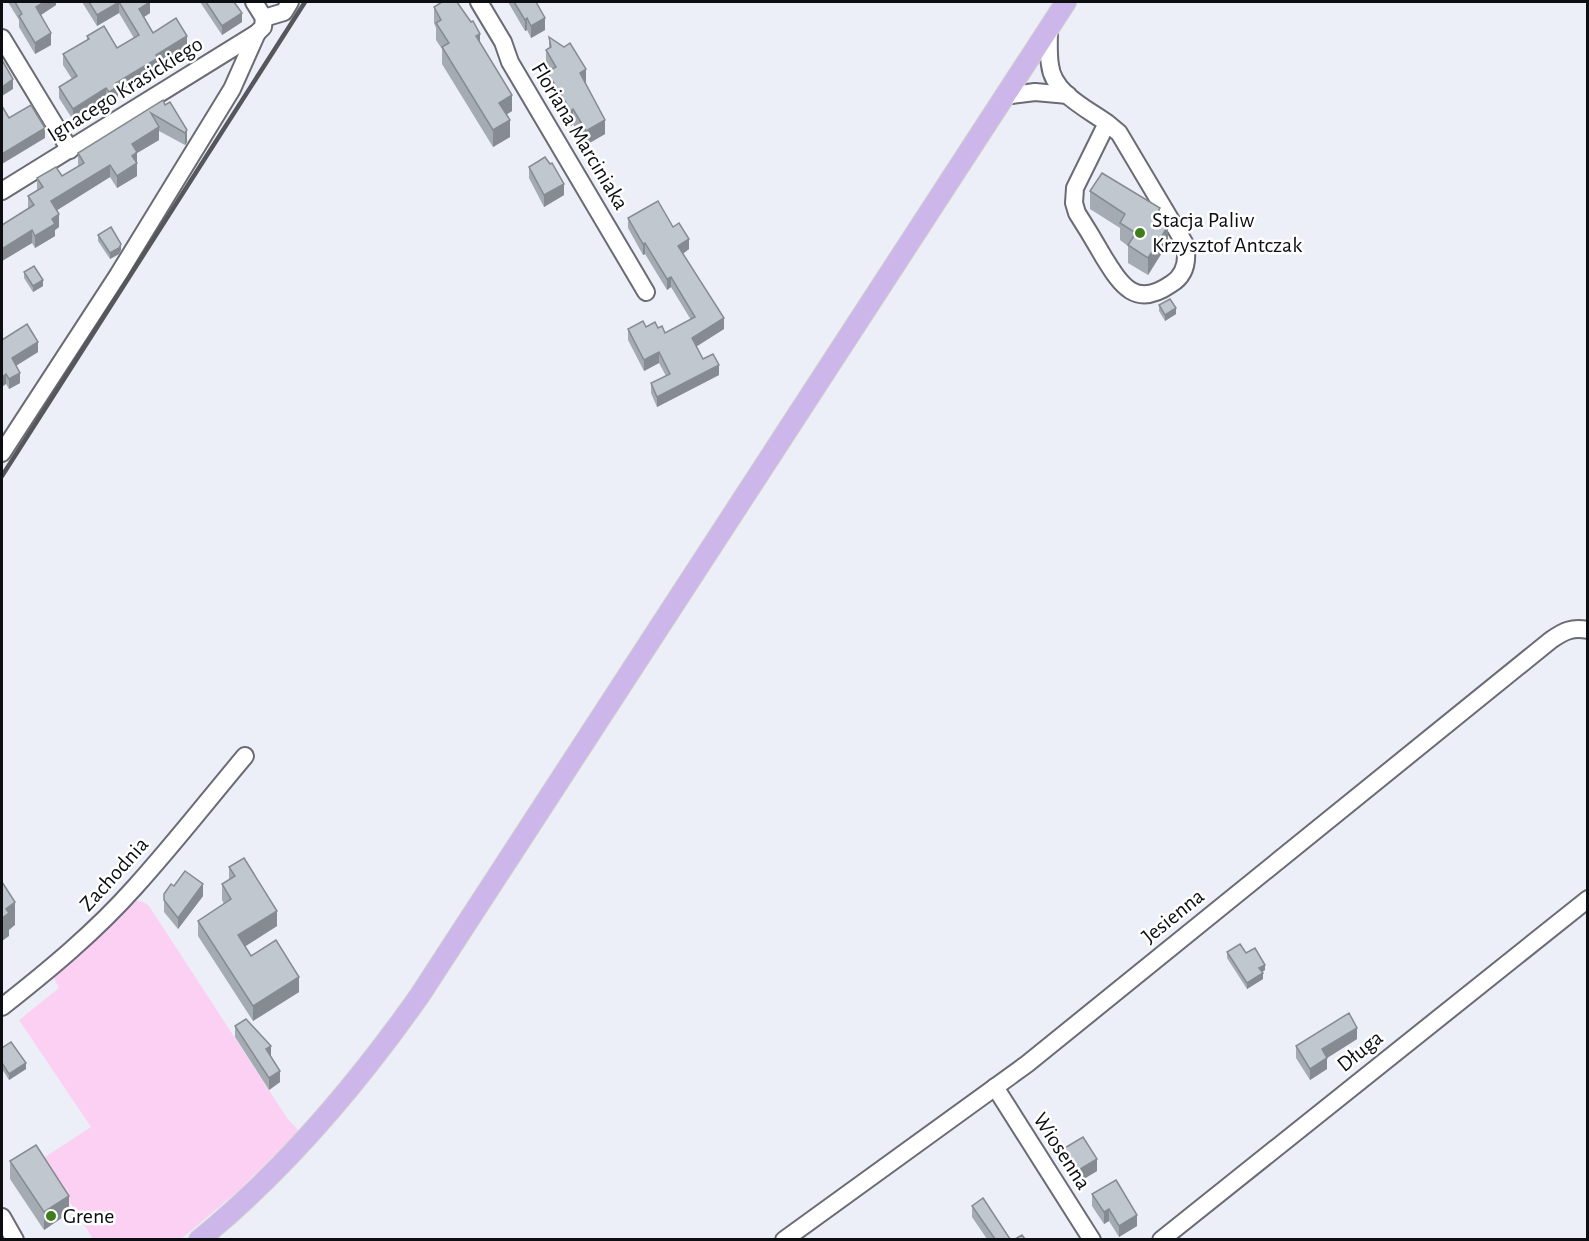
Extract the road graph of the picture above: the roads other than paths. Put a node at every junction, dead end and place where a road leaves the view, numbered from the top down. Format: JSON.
{"nodes":[{"id":1,"x":254,"y":2,"type":"edge"},
{"id":2,"x":290,"y":2,"type":"edge"},
{"id":3,"x":479,"y":2,"type":"edge"},
{"id":4,"x":1066,"y":2,"type":"edge"},
{"id":5,"x":260,"y":26,"type":"junction"},
{"id":6,"x":1049,"y":28,"type":"junction"},
{"id":7,"x":2,"y":38,"type":"edge"},
{"id":8,"x":1068,"y":95,"type":"junction"},
{"id":9,"x":1005,"y":96,"type":"junction"},
{"id":10,"x":1107,"y":123,"type":"junction"},
{"id":11,"x":70,"y":150,"type":"junction"},
{"id":12,"x":2,"y":191,"type":"edge"},
{"id":13,"x":646,"y":292,"type":"dead end"},
{"id":14,"x":2,"y":453,"type":"edge"},
{"id":15,"x":1587,"y":630,"type":"edge"},
{"id":16,"x":245,"y":756,"type":"dead end"},
{"id":17,"x":1587,"y":899,"type":"edge"},
{"id":18,"x":2,"y":1007,"type":"edge"},
{"id":19,"x":995,"y":1087,"type":"junction"},
{"id":20,"x":2,"y":1217,"type":"edge"},
{"id":21,"x":15,"y":1239,"type":"edge"},
{"id":22,"x":199,"y":1239,"type":"edge"},
{"id":23,"x":784,"y":1239,"type":"edge"},
{"id":24,"x":1092,"y":1239,"type":"edge"},
{"id":25,"x":1161,"y":1239,"type":"edge"}],
"edges":[{"from":1,"to":5,"type":"street"},
{"from":2,"to":5,"type":"street","name":"Ignacego Krasickiego"},
{"from":3,"to":13,"type":"street","name":"Floriana Marciniaka"},
{"from":4,"to":6,"type":"main road"},
{"from":5,"to":11,"type":"street","name":"Ignacego Krasickiego"},
{"from":5,"to":14,"type":"street"},
{"from":6,"to":8,"type":"street"},
{"from":6,"to":9,"type":"main road"},
{"from":7,"to":11,"type":"street"},
{"from":8,"to":9,"type":"street"},
{"from":8,"to":10,"type":"street"},
{"from":9,"to":22,"type":"main road"},
{"from":10,"to":10,"type":"street"},
{"from":11,"to":12,"type":"street","name":"Ignacego Krasickiego"},
{"from":15,"to":19,"type":"street","name":"Jesienna"},
{"from":16,"to":18,"type":"street","name":"Zachodnia"},
{"from":17,"to":25,"type":"street","name":"Długa"},
{"from":19,"to":23,"type":"street","name":"Jesienna"},
{"from":19,"to":24,"type":"street","name":"Wiosenna"},
{"from":20,"to":21,"type":"street"}]}
